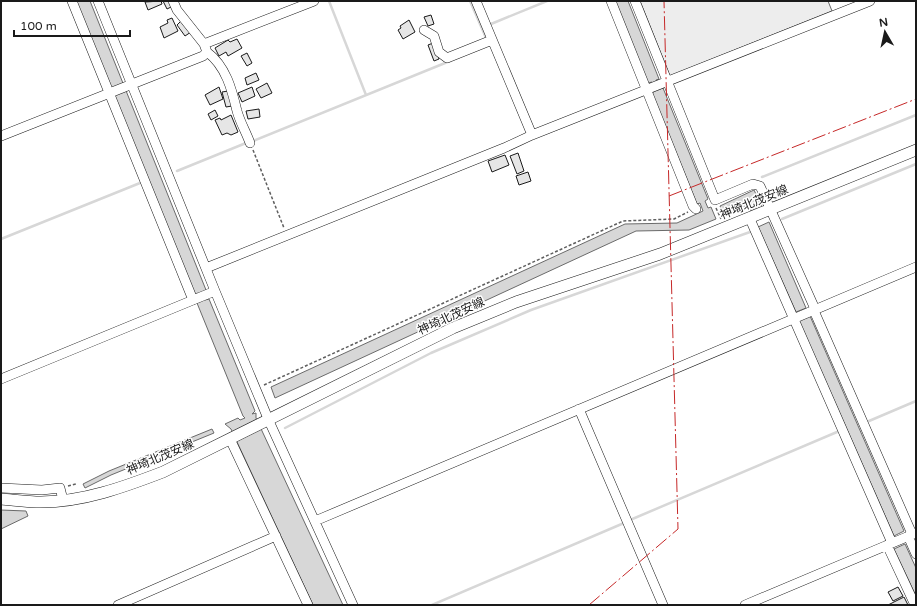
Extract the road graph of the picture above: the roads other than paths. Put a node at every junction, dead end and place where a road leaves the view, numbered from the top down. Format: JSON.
{"nodes":[{"id":1,"x":72,"y":1,"type":"edge"},
{"id":2,"x":98,"y":1,"type":"edge"},
{"id":3,"x":173,"y":1,"type":"edge"},
{"id":4,"x":314,"y":1,"type":"edge"},
{"id":5,"x":476,"y":1,"type":"edge"},
{"id":6,"x":611,"y":1,"type":"edge"},
{"id":7,"x":635,"y":1,"type":"edge"},
{"id":8,"x":870,"y":1,"type":"edge"},
{"id":9,"x":424,"y":30,"type":"dead end"},
{"id":10,"x":492,"y":40,"type":"junction"},
{"id":11,"x":205,"y":48,"type":"junction"},
{"id":12,"x":668,"y":81,"type":"junction"},
{"id":13,"x":129,"y":85,"type":"junction"},
{"id":14,"x":652,"y":87,"type":"junction"},
{"id":15,"x":110,"y":92,"type":"junction"},
{"id":16,"x":532,"y":135,"type":"junction"},
{"id":17,"x":1,"y":136,"type":"edge"},
{"id":18,"x":250,"y":142,"type":"road end"},
{"id":19,"x":916,"y":150,"type":"edge"},
{"id":20,"x":696,"y":209,"type":"road end"},
{"id":21,"x":771,"y":210,"type":"junction"},
{"id":22,"x":750,"y":219,"type":"junction"},
{"id":23,"x":916,"y":267,"type":"edge"},
{"id":24,"x":206,"y":268,"type":"junction"},
{"id":25,"x":215,"y":291,"type":"junction"},
{"id":26,"x":199,"y":298,"type":"junction"},
{"id":27,"x":815,"y":309,"type":"junction"},
{"id":28,"x":793,"y":319,"type":"junction"},
{"id":29,"x":1,"y":379,"type":"edge"},
{"id":30,"x":579,"y":409,"type":"junction"},
{"id":31,"x":266,"y":422,"type":"junction"},
{"id":32,"x":230,"y":440,"type":"junction"},
{"id":33,"x":1,"y":488,"type":"edge"},
{"id":34,"x":1,"y":500,"type":"edge"},
{"id":35,"x":63,"y":500,"type":"junction"},
{"id":36,"x":315,"y":521,"type":"junction"},
{"id":37,"x":912,"y":534,"type":"edge"},
{"id":38,"x":276,"y":536,"type":"junction"},
{"id":39,"x":890,"y":544,"type":"junction"},
{"id":40,"x":916,"y":554,"type":"edge"},
{"id":41,"x":118,"y":605,"type":"edge"},
{"id":42,"x":308,"y":605,"type":"edge"},
{"id":43,"x":353,"y":605,"type":"edge"},
{"id":44,"x":663,"y":605,"type":"edge"},
{"id":45,"x":745,"y":605,"type":"edge"},
{"id":46,"x":915,"y":605,"type":"edge"}],
"edges":[{"from":1,"to":15,"type":"street"},
{"from":2,"to":13,"type":"street"},
{"from":3,"to":11,"type":"street"},
{"from":4,"to":11,"type":"street"},
{"from":5,"to":10,"type":"street"},
{"from":6,"to":14,"type":"street"},
{"from":7,"to":12,"type":"street"},
{"from":8,"to":12,"type":"street"},
{"from":9,"to":10,"type":"street"},
{"from":10,"to":16,"type":"street"},
{"from":11,"to":13,"type":"street"},
{"from":11,"to":18,"type":"street"},
{"from":12,"to":14,"type":"street"},
{"from":12,"to":21,"type":"street"},
{"from":13,"to":15,"type":"street"},
{"from":13,"to":24,"type":"street"},
{"from":14,"to":16,"type":"street"},
{"from":14,"to":20,"type":"street"},
{"from":15,"to":17,"type":"street"},
{"from":15,"to":26,"type":"street"},
{"from":16,"to":24,"type":"street"},
{"from":19,"to":21,"type":"main road","name":"神埼北茂安線"},
{"from":21,"to":22,"type":"main road","name":"神埼北茂安線"},
{"from":21,"to":27,"type":"street"},
{"from":22,"to":28,"type":"street"},
{"from":22,"to":31,"type":"main road","name":"神埼北茂安線"},
{"from":23,"to":27,"type":"street"},
{"from":24,"to":25,"type":"street"},
{"from":25,"to":26,"type":"street"},
{"from":25,"to":31,"type":"street"},
{"from":26,"to":29,"type":"street"},
{"from":27,"to":28,"type":"street"},
{"from":27,"to":37,"type":"street"},
{"from":28,"to":30,"type":"street"},
{"from":28,"to":39,"type":"street"},
{"from":30,"to":36,"type":"street"},
{"from":30,"to":44,"type":"street"},
{"from":31,"to":32,"type":"main road","name":"神埼北茂安線"},
{"from":31,"to":36,"type":"street"},
{"from":32,"to":35,"type":"main road","name":"神埼北茂安線"},
{"from":32,"to":38,"type":"street"},
{"from":33,"to":35,"type":"street"},
{"from":34,"to":35,"type":"main road","name":"神埼北茂安線"},
{"from":36,"to":43,"type":"street"},
{"from":37,"to":39,"type":"street"},
{"from":37,"to":40,"type":"street"},
{"from":38,"to":41,"type":"street"},
{"from":38,"to":42,"type":"street"},
{"from":39,"to":45,"type":"street"},
{"from":39,"to":46,"type":"street"}]}
